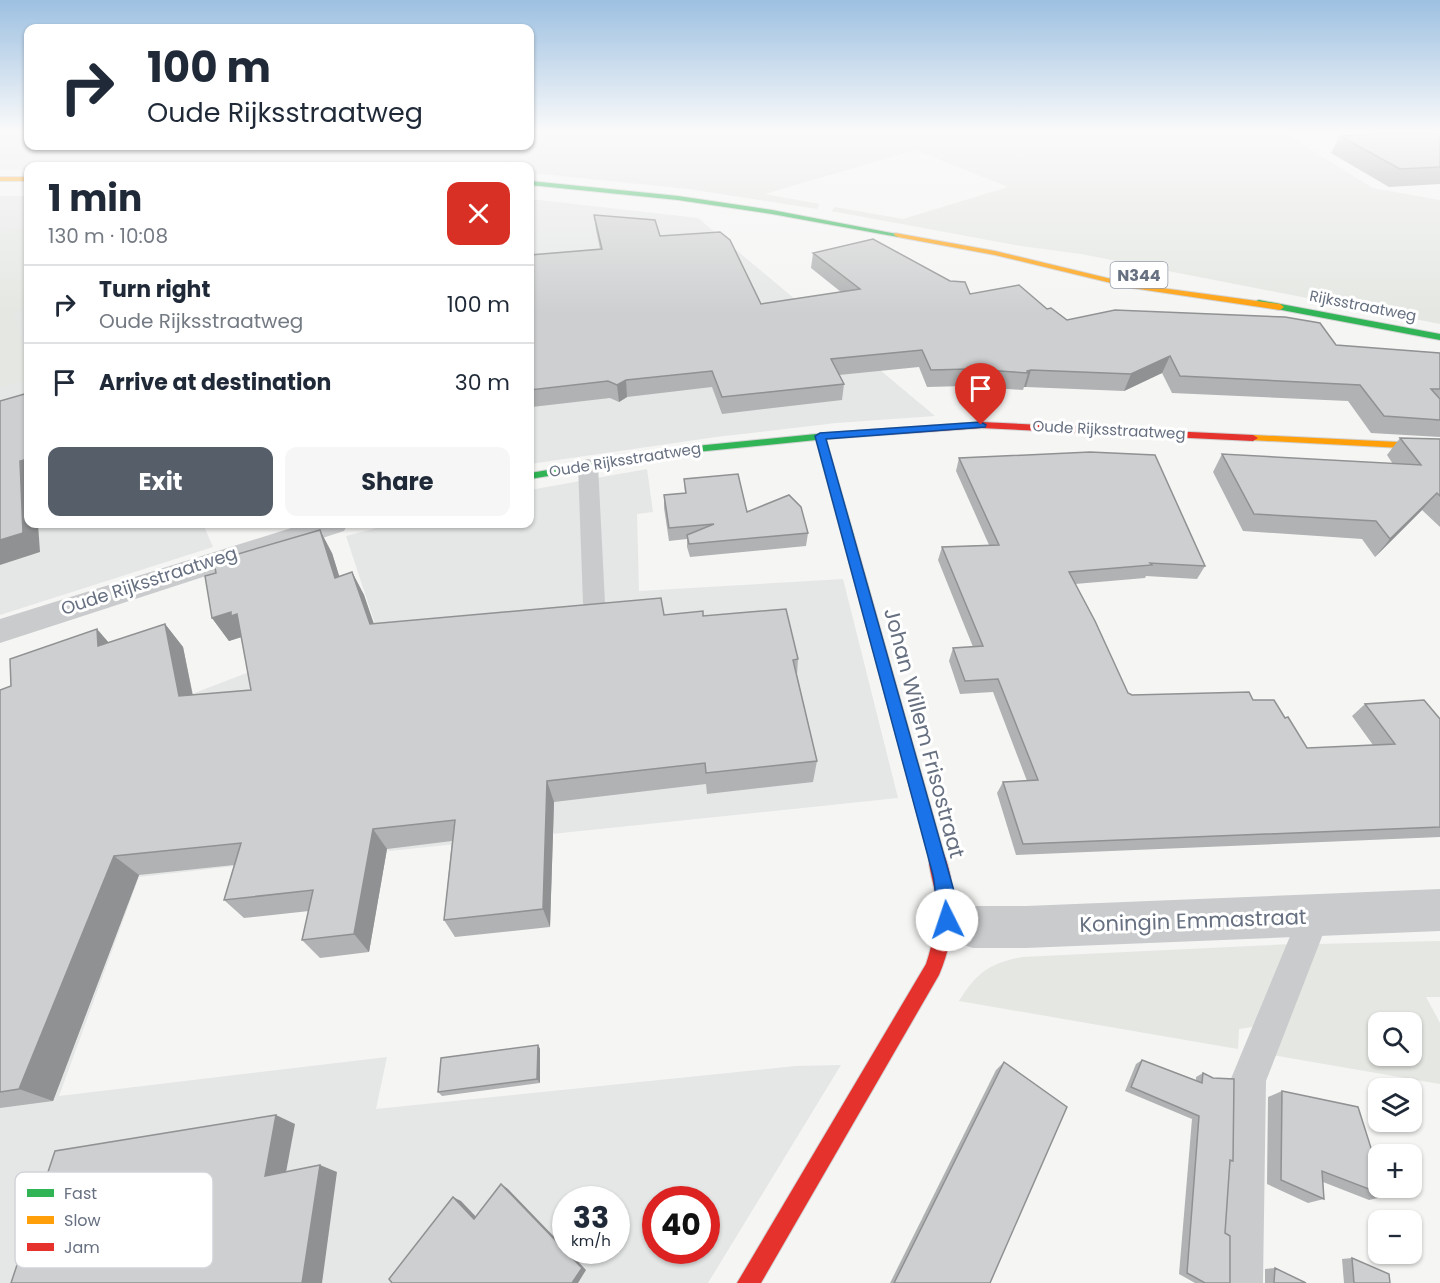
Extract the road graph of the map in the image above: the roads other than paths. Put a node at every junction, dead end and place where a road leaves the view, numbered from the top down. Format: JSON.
{"nodes":[{"id":1,"x":635,"y":193,"type":"edge"},
{"id":2,"x":1440,"y":338,"type":"edge"},
{"id":3,"x":820,"y":436,"type":"junction"},
{"id":4,"x":1440,"y":447,"type":"edge"},
{"id":5,"x":588,"y":465,"type":"junction"},
{"id":6,"x":534,"y":475,"type":"edge"},
{"id":7,"x":322,"y":528,"type":"edge"},
{"id":8,"x":594,"y":603,"type":"edge"},
{"id":9,"x":0,"y":631,"type":"edge"},
{"id":10,"x":1440,"y":910,"type":"edge"},
{"id":11,"x":1314,"y":916,"type":"junction"},
{"id":12,"x":947,"y":920,"type":"junction"},
{"id":13,"x":748,"y":1283,"type":"edge"},
{"id":14,"x":1243,"y":1283,"type":"edge"}],
"edges":[{"from":1,"to":2,"type":"street","name":"Rijksstraatweg","number":"N344"},
{"from":3,"to":4,"type":"street","name":"Oude Rijksstraatweg"},
{"from":3,"to":5,"type":"street","name":"Oude Rijksstraatweg"},
{"from":3,"to":12,"type":"street","name":"Johan Willem Frisostraat"},
{"from":5,"to":6,"type":"street","name":"Oude Rijksstraatweg"},
{"from":5,"to":8,"type":"lane"},
{"from":7,"to":9,"type":"street","name":"Oude Rijksstraatweg"},
{"from":10,"to":11,"type":"street","name":"Koningin Emmastraat"},
{"from":11,"to":12,"type":"street","name":"Koningin Emmastraat"},
{"from":11,"to":14,"type":"lane"},
{"from":12,"to":13,"type":"street","name":"Johan Willem Frisostraat"}]}
